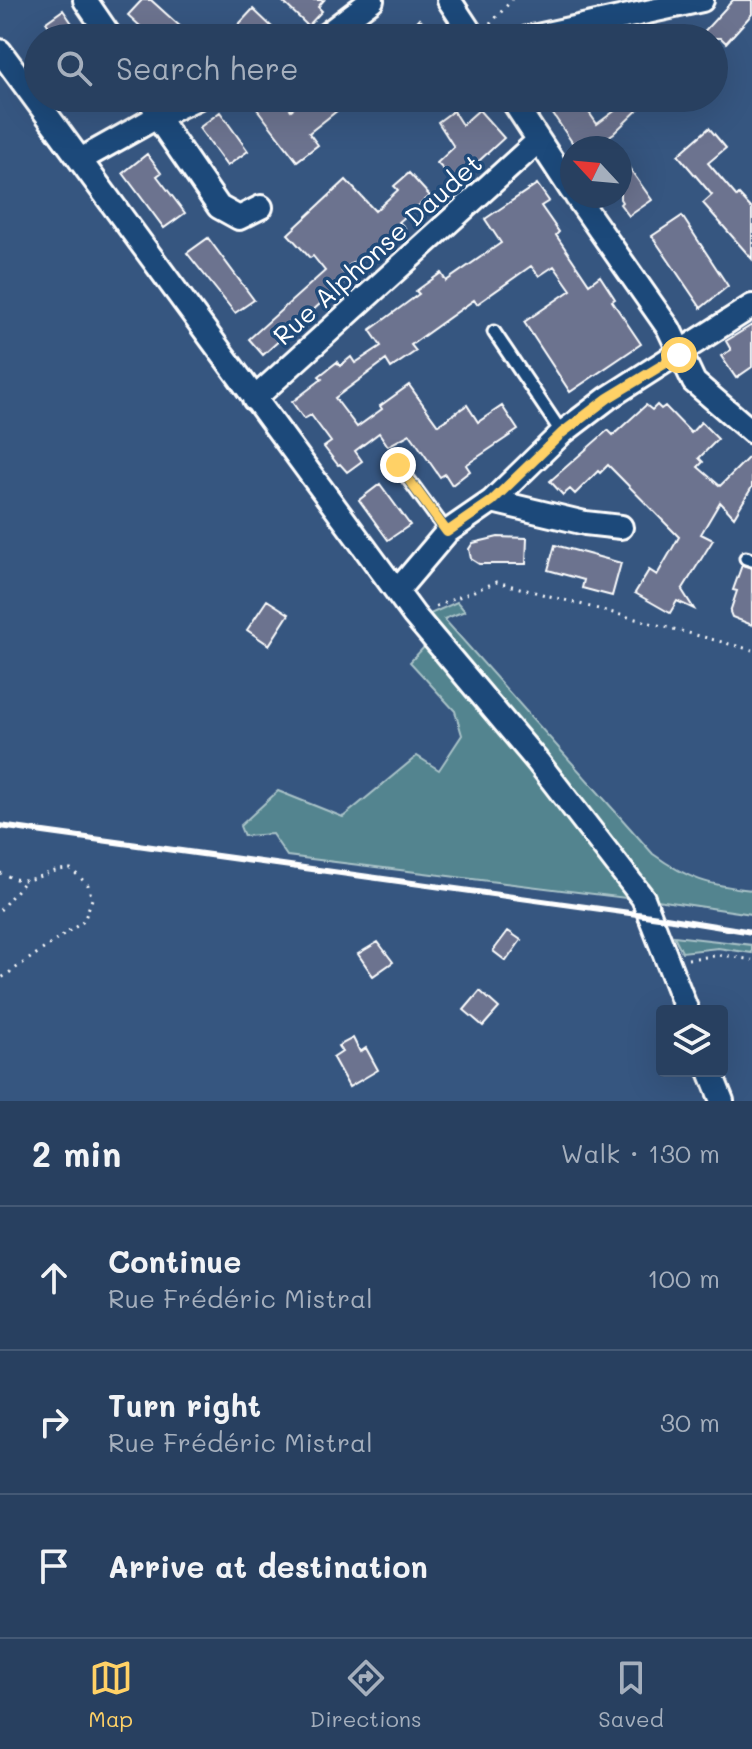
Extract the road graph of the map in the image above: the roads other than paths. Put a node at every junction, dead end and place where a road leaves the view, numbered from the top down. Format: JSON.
{"nodes":[{"id":1,"x":85,"y":0,"type":"edge"},
{"id":2,"x":372,"y":0,"type":"edge"},
{"id":3,"x":449,"y":0,"type":"edge"},
{"id":4,"x":702,"y":0,"type":"edge"},
{"id":5,"x":101,"y":24,"type":"edge"},
{"id":6,"x":340,"y":24,"type":"edge"},
{"id":7,"x":472,"y":24,"type":"edge"},
{"id":8,"x":592,"y":24,"type":"edge"},
{"id":9,"x":0,"y":51,"type":"edge"},
{"id":10,"x":24,"y":84,"type":"edge"},
{"id":11,"x":45,"y":112,"type":"edge"},
{"id":12,"x":147,"y":112,"type":"edge"},
{"id":13,"x":157,"y":112,"type":"edge"},
{"id":14,"x":519,"y":112,"type":"edge"},
{"id":15,"x":537,"y":142,"type":"junction"},
{"id":16,"x":80,"y":160,"type":"junction"},
{"id":17,"x":560,"y":174,"type":"edge"},
{"id":18,"x":261,"y":207,"type":"dead end"},
{"id":19,"x":584,"y":208,"type":"edge"},
{"id":20,"x":752,"y":306,"type":"edge"},
{"id":21,"x":494,"y":332,"type":"dead end"},
{"id":22,"x":679,"y":355,"type":"junction"},
{"id":23,"x":254,"y":399,"type":"junction"},
{"id":24,"x":752,"y":432,"type":"edge"},
{"id":25,"x":562,"y":433,"type":"junction"},
{"id":26,"x":398,"y":465,"type":"dead end"},
{"id":27,"x":492,"y":501,"type":"junction"},
{"id":28,"x":621,"y":527,"type":"dead end"},
{"id":29,"x":447,"y":532,"type":"junction"},
{"id":30,"x":397,"y":591,"type":"junction"},
{"id":31,"x":685,"y":1005,"type":"edge"},
{"id":32,"x":712,"y":1077,"type":"edge"},
{"id":33,"x":722,"y":1101,"type":"edge"}],
"edges":[{"from":1,"to":5,"type":"street"},
{"from":2,"to":6,"type":"street"},
{"from":3,"to":7,"type":"street"},
{"from":4,"to":8,"type":"street"},
{"from":9,"to":10,"type":"street"},
{"from":11,"to":16,"type":"street"},
{"from":12,"to":16,"type":"street"},
{"from":13,"to":18,"type":"street"},
{"from":14,"to":15,"type":"street"},
{"from":15,"to":17,"type":"street"},
{"from":15,"to":23,"type":"street","name":"Rue Alphonse Daudet"},
{"from":16,"to":23,"type":"street"},
{"from":19,"to":22,"type":"street"},
{"from":20,"to":22,"type":"street"},
{"from":21,"to":25,"type":"lane"},
{"from":22,"to":24,"type":"street"},
{"from":22,"to":25,"type":"street"},
{"from":23,"to":30,"type":"street"},
{"from":25,"to":27,"type":"street"},
{"from":26,"to":29,"type":"lane"},
{"from":27,"to":28,"type":"street"},
{"from":27,"to":29,"type":"street"},
{"from":29,"to":30,"type":"street"},
{"from":30,"to":31,"type":"street"},
{"from":32,"to":33,"type":"street"}]}
